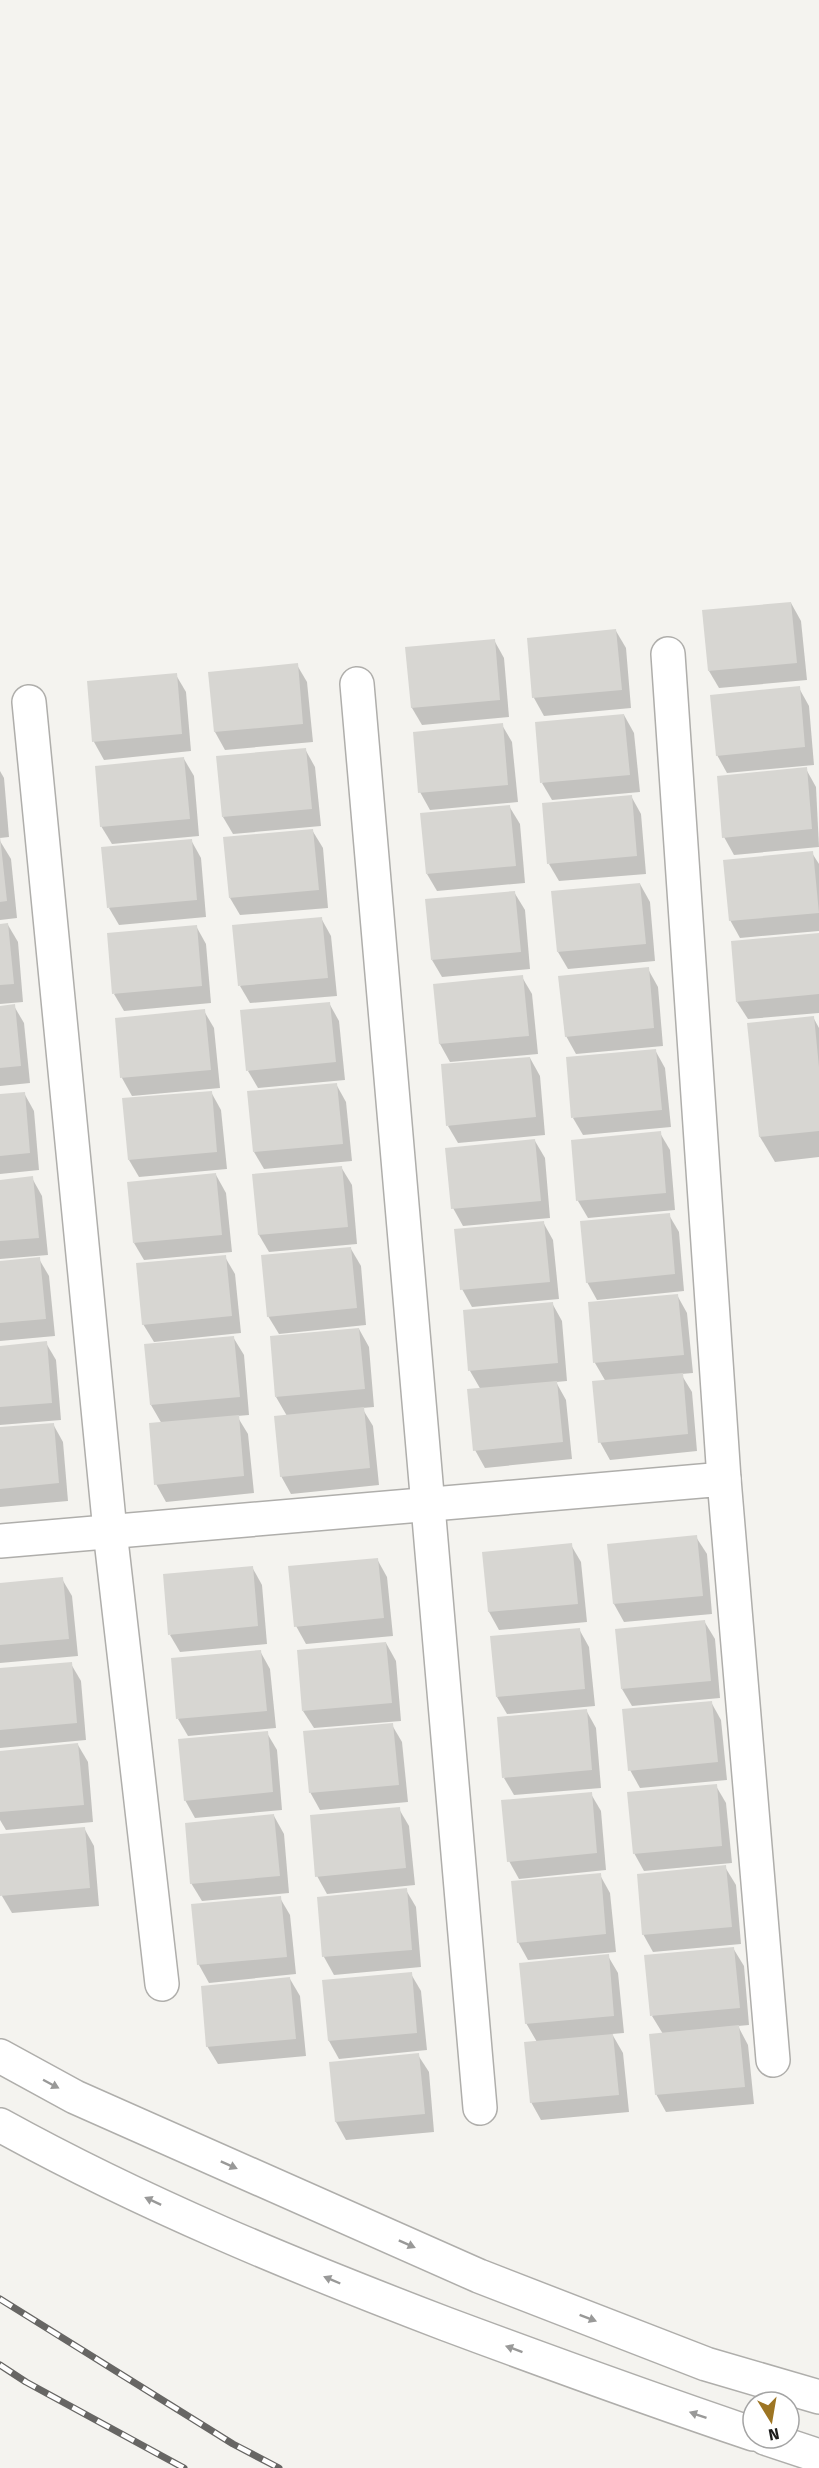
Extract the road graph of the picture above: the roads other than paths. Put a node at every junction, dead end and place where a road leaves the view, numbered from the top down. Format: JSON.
{"nodes":[{"id":1,"x":668,"y":654,"type":"dead end"},
{"id":2,"x":357,"y":684,"type":"dead end"},
{"id":3,"x":29,"y":702,"type":"dead end"},
{"id":4,"x":724,"y":1479,"type":"junction"},
{"id":5,"x":426,"y":1505,"type":"junction"},
{"id":6,"x":110,"y":1532,"type":"junction"},
{"id":7,"x":0,"y":1541,"type":"edge"},
{"id":8,"x":162,"y":1984,"type":"dead end"},
{"id":9,"x":0,"y":2056,"type":"edge"},
{"id":10,"x":773,"y":2060,"type":"dead end"},
{"id":11,"x":480,"y":2108,"type":"dead end"},
{"id":12,"x":0,"y":2125,"type":"edge"},
{"id":13,"x":819,"y":2397,"type":"edge"},
{"id":14,"x":741,"y":2430,"type":"edge"},
{"id":15,"x":801,"y":2450,"type":"edge"},
{"id":16,"x":819,"y":2456,"type":"edge"}],
"edges":[{"from":1,"to":4,"type":"street"},
{"from":2,"to":5,"type":"street"},
{"from":3,"to":6,"type":"street"},
{"from":4,"to":5,"type":"street"},
{"from":4,"to":10,"type":"street"},
{"from":5,"to":6,"type":"street"},
{"from":5,"to":11,"type":"street"},
{"from":6,"to":7,"type":"street"},
{"from":6,"to":8,"type":"street"},
{"from":9,"to":13,"type":"street","one_way":true},
{"from":14,"to":12,"type":"street","one_way":true},
{"from":15,"to":16,"type":"street"}]}
